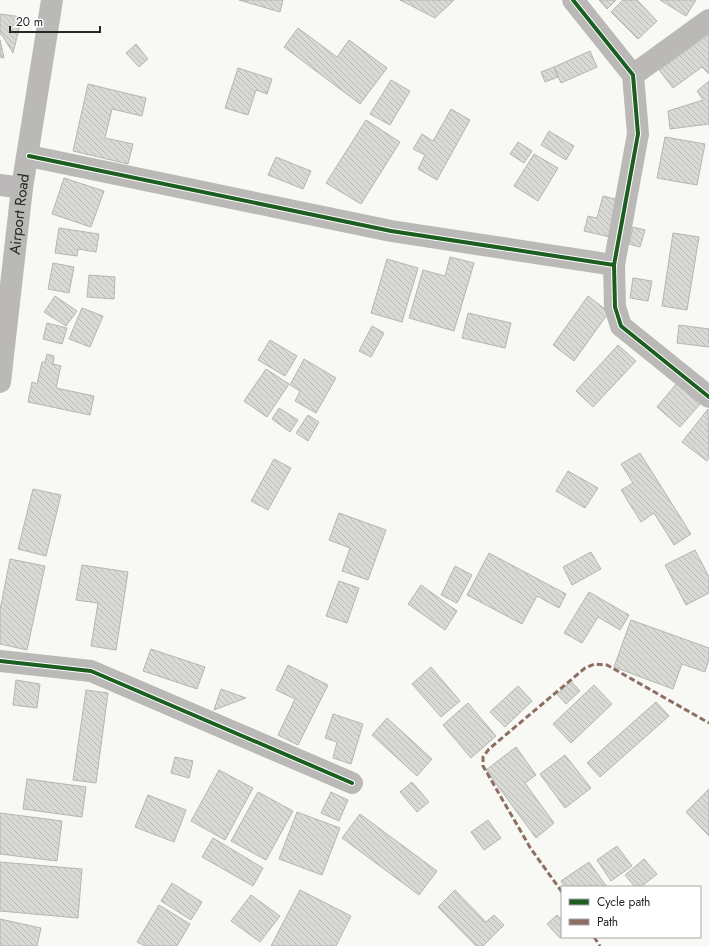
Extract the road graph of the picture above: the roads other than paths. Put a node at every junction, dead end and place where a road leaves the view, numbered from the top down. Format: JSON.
{"nodes":[{"id":1,"x":52,"y":0,"type":"edge"},
{"id":2,"x":573,"y":0,"type":"edge"},
{"id":3,"x":709,"y":20,"type":"edge"},
{"id":4,"x":633,"y":75,"type":"junction"},
{"id":5,"x":29,"y":156,"type":"junction"},
{"id":6,"x":0,"y":185,"type":"edge"},
{"id":7,"x":22,"y":188,"type":"junction"},
{"id":8,"x":614,"y":265,"type":"junction"},
{"id":9,"x":0,"y":382,"type":"edge"},
{"id":10,"x":709,"y":397,"type":"edge"},
{"id":11,"x":0,"y":661,"type":"edge"},
{"id":12,"x":352,"y":783,"type":"dead end"}],
"edges":[{"from":1,"to":5,"type":"street","name":"Airport Road"},
{"from":2,"to":4,"type":"street"},
{"from":3,"to":4,"type":"street"},
{"from":4,"to":8,"type":"street"},
{"from":5,"to":7,"type":"street","name":"Airport Road"},
{"from":5,"to":8,"type":"street"},
{"from":6,"to":7,"type":"street"},
{"from":7,"to":9,"type":"street","name":"Airport Road"},
{"from":8,"to":10,"type":"street"},
{"from":11,"to":12,"type":"street"}]}
